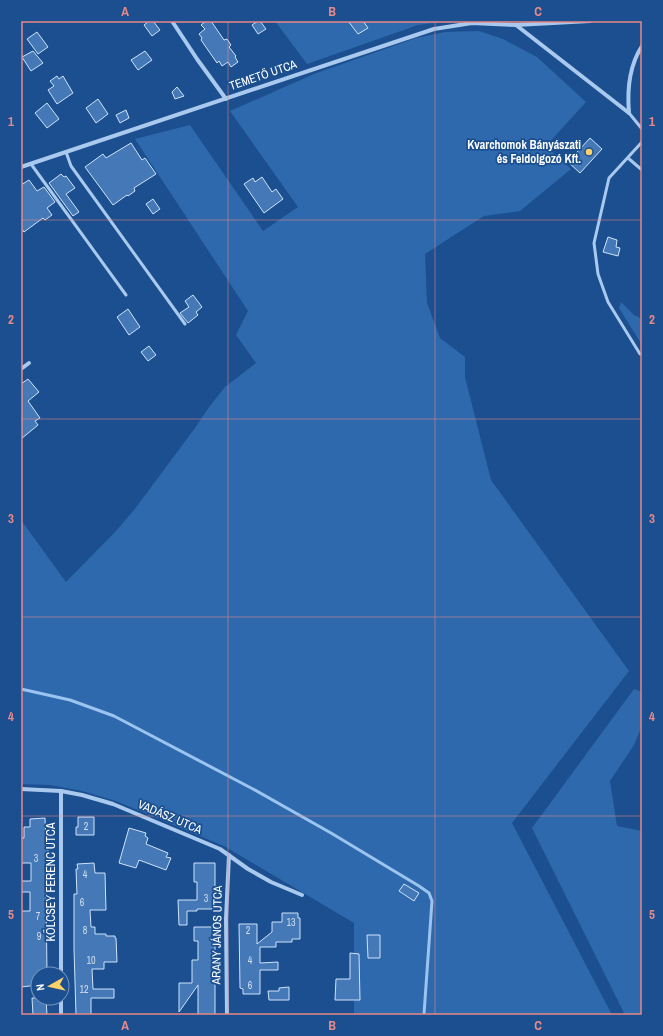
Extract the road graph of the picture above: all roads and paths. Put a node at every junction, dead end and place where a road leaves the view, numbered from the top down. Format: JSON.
{"nodes":[{"id":1,"x":172,"y":21,"type":"edge"},
{"id":2,"x":590,"y":21,"type":"edge"},
{"id":3,"x":516,"y":25,"type":"junction"},
{"id":4,"x":642,"y":46,"type":"edge"},
{"id":5,"x":226,"y":99,"type":"junction"},
{"id":6,"x":629,"y":113,"type":"junction"},
{"id":7,"x":642,"y":129,"type":"edge"},
{"id":8,"x":642,"y":142,"type":"edge"},
{"id":9,"x":66,"y":152,"type":"junction"},
{"id":10,"x":628,"y":158,"type":"junction"},
{"id":11,"x":31,"y":164,"type":"junction"},
{"id":12,"x":21,"y":167,"type":"edge"},
{"id":13,"x":642,"y":170,"type":"edge"},
{"id":14,"x":126,"y":295,"type":"dead end"},
{"id":15,"x":184,"y":324,"type":"dead end"},
{"id":16,"x":640,"y":354,"type":"dead end"},
{"id":17,"x":29,"y":363,"type":"dead end"},
{"id":18,"x":21,"y":369,"type":"edge"},
{"id":19,"x":21,"y":789,"type":"edge"},
{"id":20,"x":61,"y":791,"type":"junction"},
{"id":21,"x":229,"y":855,"type":"junction"},
{"id":22,"x":302,"y":895,"type":"dead end"},
{"id":23,"x":61,"y":966,"type":"edge"},
{"id":24,"x":227,"y":1015,"type":"edge"}],
"edges":[{"from":1,"to":5,"type":"street"},
{"from":2,"to":3,"type":"street","name":"TEMETŐ UTCA"},
{"from":3,"to":5,"type":"street","name":"TEMETŐ UTCA"},
{"from":3,"to":6,"type":"street"},
{"from":4,"to":6,"type":"street"},
{"from":5,"to":9,"type":"street","name":"TEMETŐ UTCA"},
{"from":6,"to":7,"type":"lane"},
{"from":8,"to":10,"type":"lane"},
{"from":9,"to":11,"type":"street","name":"TEMETŐ UTCA"},
{"from":9,"to":15,"type":"lane"},
{"from":10,"to":13,"type":"lane"},
{"from":10,"to":16,"type":"lane"},
{"from":11,"to":12,"type":"street","name":"TEMETŐ UTCA"},
{"from":11,"to":14,"type":"lane"},
{"from":17,"to":18,"type":"street"},
{"from":19,"to":20,"type":"street","name":"VADÁSZ UTCA"},
{"from":20,"to":21,"type":"street","name":"VADÁSZ UTCA"},
{"from":20,"to":23,"type":"street","name":"KÖLCSEY FERENC UTCA"},
{"from":21,"to":22,"type":"street","name":"VADÁSZ UTCA"},
{"from":21,"to":24,"type":"street","name":"ARANY JÁNOS UTCA"}]}
